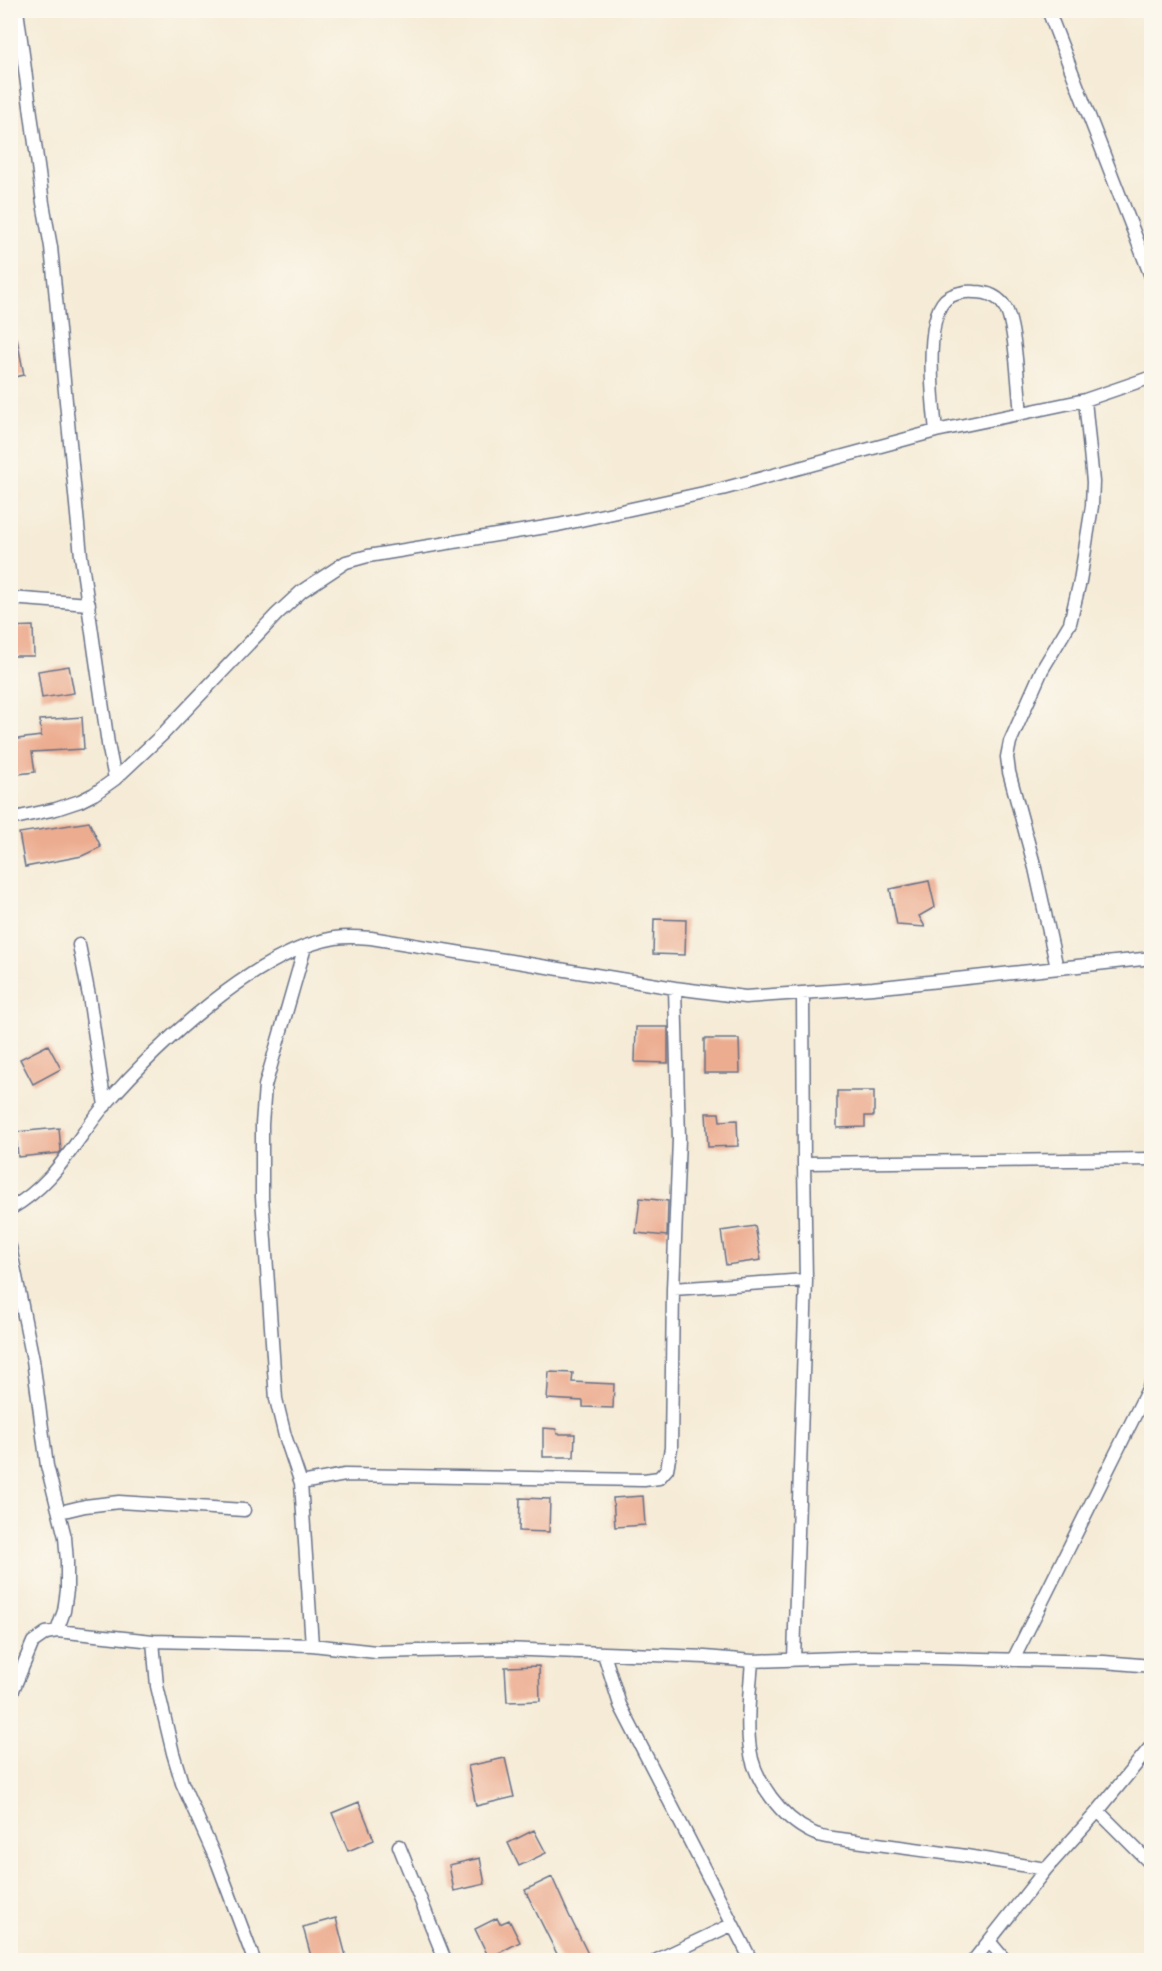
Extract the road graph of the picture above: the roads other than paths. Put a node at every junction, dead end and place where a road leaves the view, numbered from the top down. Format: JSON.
{"nodes":[{"id":1,"x":17,"y":10,"type":"edge"},
{"id":2,"x":1048,"y":10,"type":"edge"},
{"id":3,"x":1152,"y":279,"type":"edge"},
{"id":4,"x":1152,"y":377,"type":"edge"},
{"id":5,"x":1085,"y":400,"type":"junction"},
{"id":6,"x":1021,"y":413,"type":"junction"},
{"id":7,"x":936,"y":431,"type":"junction"},
{"id":8,"x":10,"y":598,"type":"edge"},
{"id":9,"x":89,"y":603,"type":"junction"},
{"id":10,"x":115,"y":779,"type":"junction"},
{"id":11,"x":10,"y":819,"type":"edge"},
{"id":12,"x":79,"y":945,"type":"dead end"},
{"id":13,"x":305,"y":947,"type":"junction"},
{"id":14,"x":1152,"y":958,"type":"edge"},
{"id":15,"x":1057,"y":968,"type":"junction"},
{"id":16,"x":675,"y":988,"type":"junction"},
{"id":17,"x":803,"y":994,"type":"junction"},
{"id":18,"x":105,"y":1106,"type":"junction"},
{"id":19,"x":1152,"y":1159,"type":"edge"},
{"id":20,"x":804,"y":1163,"type":"junction"},
{"id":21,"x":10,"y":1209,"type":"edge"},
{"id":22,"x":10,"y":1247,"type":"edge"},
{"id":23,"x":806,"y":1280,"type":"junction"},
{"id":24,"x":673,"y":1289,"type":"junction"},
{"id":25,"x":1150,"y":1385,"type":"edge"},
{"id":26,"x":301,"y":1483,"type":"junction"},
{"id":27,"x":244,"y":1510,"type":"dead end"},
{"id":28,"x":60,"y":1512,"type":"junction"},
{"id":29,"x":57,"y":1631,"type":"junction"},
{"id":30,"x":153,"y":1641,"type":"junction"},
{"id":31,"x":312,"y":1645,"type":"junction"},
{"id":32,"x":604,"y":1654,"type":"junction"},
{"id":33,"x":794,"y":1659,"type":"junction"},
{"id":34,"x":1013,"y":1660,"type":"junction"},
{"id":35,"x":752,"y":1661,"type":"junction"},
{"id":36,"x":1152,"y":1666,"type":"edge"},
{"id":37,"x":11,"y":1690,"type":"edge"},
{"id":38,"x":1152,"y":1745,"type":"edge"},
{"id":39,"x":1098,"y":1810,"type":"junction"},
{"id":40,"x":399,"y":1846,"type":"dead end"},
{"id":41,"x":1152,"y":1864,"type":"edge"},
{"id":42,"x":1046,"y":1869,"type":"junction"},
{"id":43,"x":731,"y":1925,"type":"junction"},
{"id":44,"x":989,"y":1941,"type":"junction"},
{"id":45,"x":255,"y":1960,"type":"edge"},
{"id":46,"x":445,"y":1960,"type":"edge"},
{"id":47,"x":657,"y":1960,"type":"edge"},
{"id":48,"x":751,"y":1960,"type":"edge"},
{"id":49,"x":974,"y":1960,"type":"edge"},
{"id":50,"x":1005,"y":1960,"type":"edge"}],
"edges":[{"from":1,"to":9,"type":"street"},
{"from":2,"to":3,"type":"street"},
{"from":4,"to":5,"type":"street"},
{"from":5,"to":6,"type":"street"},
{"from":5,"to":15,"type":"street"},
{"from":6,"to":7,"type":"street"},
{"from":6,"to":7,"type":"street"},
{"from":7,"to":10,"type":"street"},
{"from":8,"to":9,"type":"street"},
{"from":9,"to":10,"type":"street"},
{"from":10,"to":11,"type":"street"},
{"from":12,"to":18,"type":"street"},
{"from":13,"to":16,"type":"street"},
{"from":13,"to":18,"type":"street"},
{"from":13,"to":26,"type":"street"},
{"from":14,"to":15,"type":"street"},
{"from":15,"to":17,"type":"street"},
{"from":16,"to":17,"type":"street"},
{"from":16,"to":24,"type":"street"},
{"from":17,"to":20,"type":"street"},
{"from":18,"to":21,"type":"street"},
{"from":19,"to":20,"type":"street"},
{"from":20,"to":23,"type":"street"},
{"from":22,"to":28,"type":"street"},
{"from":23,"to":24,"type":"street"},
{"from":23,"to":33,"type":"street"},
{"from":24,"to":26,"type":"street"},
{"from":25,"to":34,"type":"street"},
{"from":26,"to":31,"type":"street"},
{"from":27,"to":28,"type":"street"},
{"from":28,"to":29,"type":"street"},
{"from":29,"to":30,"type":"street"},
{"from":29,"to":37,"type":"street"},
{"from":30,"to":31,"type":"street"},
{"from":30,"to":45,"type":"street"},
{"from":31,"to":32,"type":"street"},
{"from":32,"to":35,"type":"street"},
{"from":32,"to":43,"type":"street"},
{"from":33,"to":34,"type":"street"},
{"from":33,"to":35,"type":"street"},
{"from":34,"to":36,"type":"street"},
{"from":35,"to":42,"type":"street"},
{"from":38,"to":39,"type":"street"},
{"from":39,"to":41,"type":"street"},
{"from":39,"to":42,"type":"street"},
{"from":40,"to":46,"type":"street"},
{"from":42,"to":44,"type":"street"},
{"from":43,"to":47,"type":"street"},
{"from":43,"to":48,"type":"street"},
{"from":44,"to":49,"type":"street"},
{"from":44,"to":50,"type":"street"}]}
